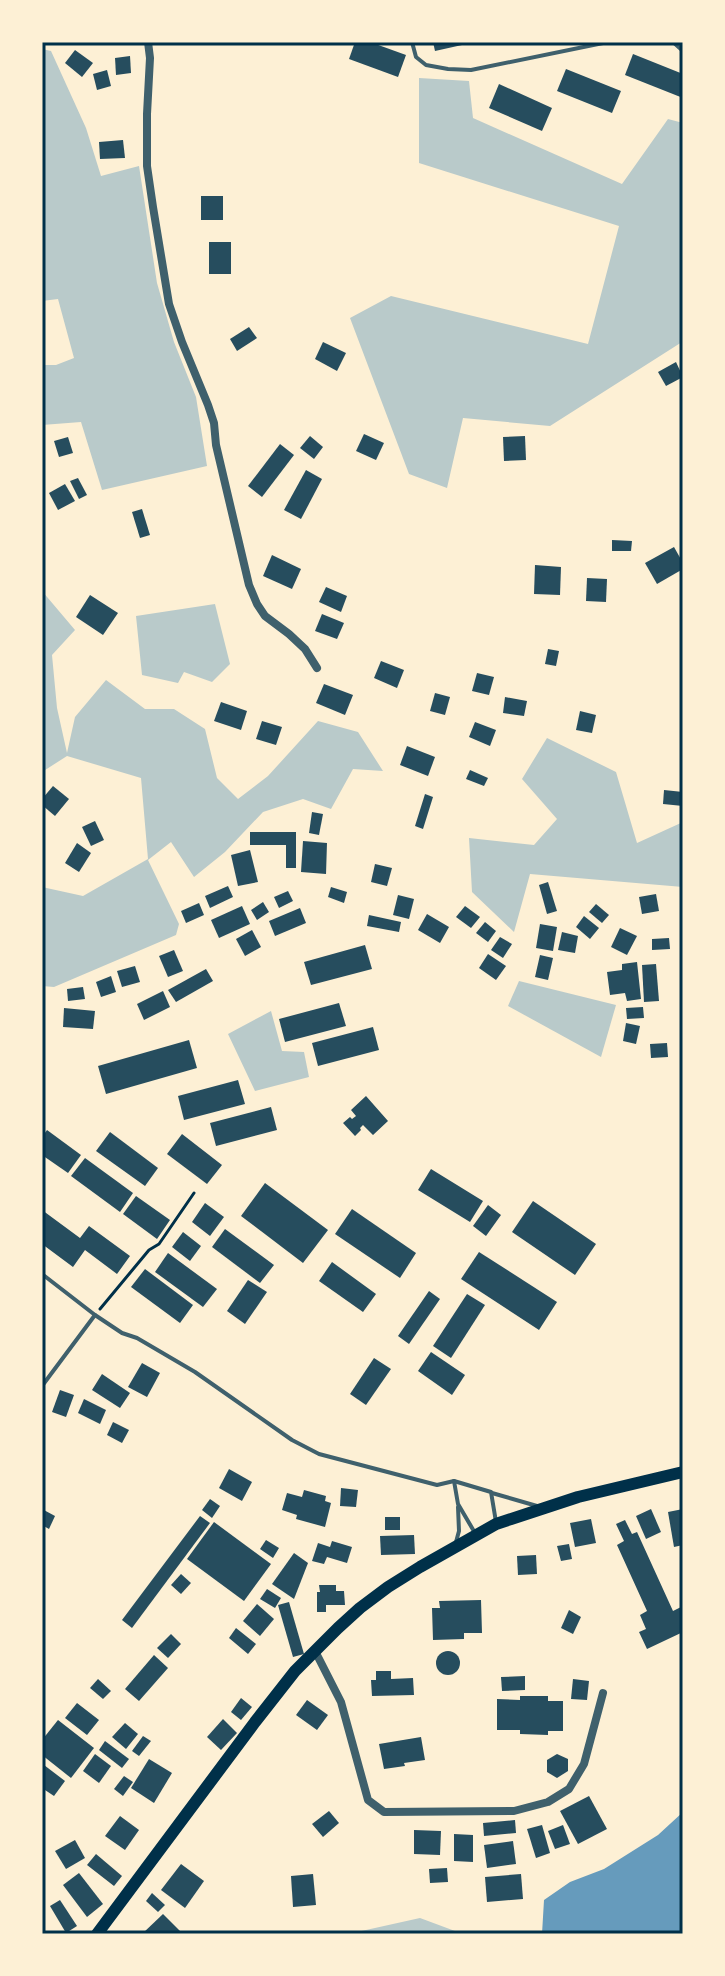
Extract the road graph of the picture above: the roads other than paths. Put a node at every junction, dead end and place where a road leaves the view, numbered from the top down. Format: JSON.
{"nodes":[{"id":1,"x":148,"y":42,"type":"edge"},
{"id":2,"x":412,"y":42,"type":"edge"},
{"id":3,"x":608,"y":42,"type":"edge"},
{"id":4,"x":673,"y":42,"type":"edge"},
{"id":5,"x":683,"y":51,"type":"edge"},
{"id":6,"x":317,"y":668,"type":"dead end"},
{"id":7,"x":42,"y":1274,"type":"edge"},
{"id":8,"x":95,"y":1315,"type":"junction"},
{"id":9,"x":42,"y":1386,"type":"edge"},
{"id":10,"x":683,"y":1472,"type":"edge"},
{"id":11,"x":454,"y":1481,"type":"junction"},
{"id":12,"x":491,"y":1492,"type":"junction"},
{"id":13,"x":458,"y":1504,"type":"junction"},
{"id":14,"x":543,"y":1509,"type":"junction"},
{"id":15,"x":496,"y":1524,"type":"junction"},
{"id":16,"x":476,"y":1534,"type":"junction"},
{"id":17,"x":455,"y":1548,"type":"junction"},
{"id":18,"x":315,"y":1651,"type":"junction"},
{"id":19,"x":603,"y":1693,"type":"dead end"},
{"id":20,"x":97,"y":1934,"type":"edge"}],
"edges":[{"from":1,"to":6,"type":"street"},
{"from":2,"to":3,"type":"lane"},
{"from":4,"to":5,"type":"lane"},
{"from":7,"to":8,"type":"lane"},
{"from":8,"to":9,"type":"lane"},
{"from":8,"to":11,"type":"lane"},
{"from":10,"to":14,"type":"main road"},
{"from":11,"to":12,"type":"lane"},
{"from":11,"to":13,"type":"lane"},
{"from":12,"to":14,"type":"lane"},
{"from":12,"to":15,"type":"lane"},
{"from":13,"to":16,"type":"lane"},
{"from":13,"to":17,"type":"lane"},
{"from":14,"to":15,"type":"main road"},
{"from":15,"to":16,"type":"main road"},
{"from":16,"to":17,"type":"main road"},
{"from":17,"to":18,"type":"main road"},
{"from":18,"to":19,"type":"street"},
{"from":18,"to":20,"type":"main road"}]}
